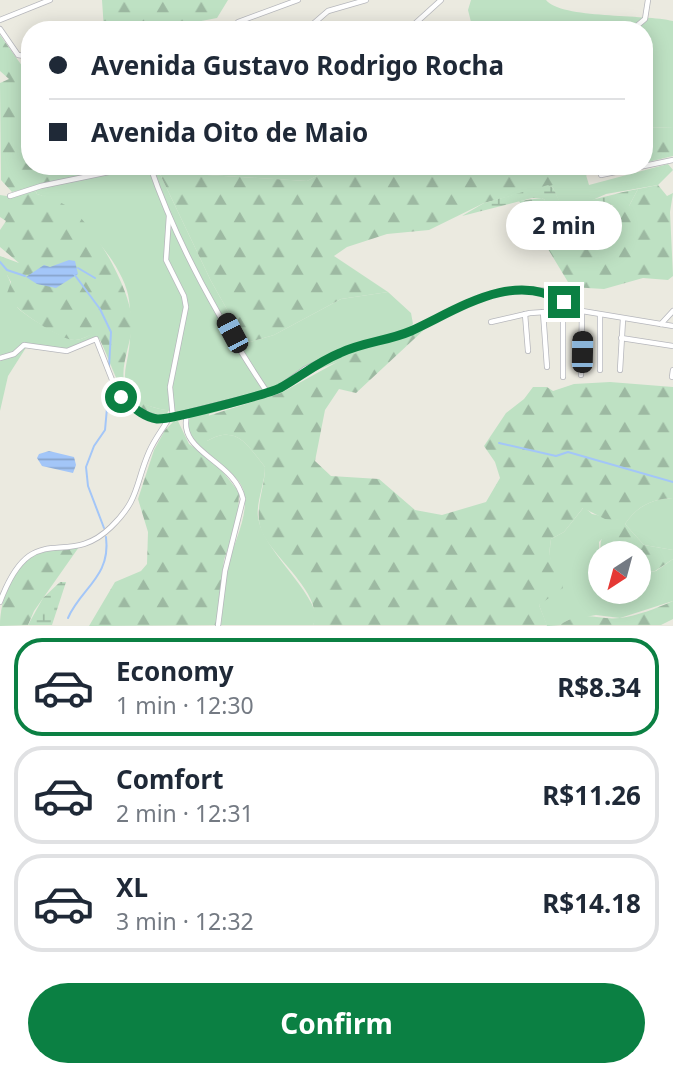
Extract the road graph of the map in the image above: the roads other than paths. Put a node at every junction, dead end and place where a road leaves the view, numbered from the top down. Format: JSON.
{"nodes":[{"id":1,"x":50,"y":0,"type":"edge"},
{"id":2,"x":298,"y":0,"type":"edge"},
{"id":3,"x":366,"y":0,"type":"edge"},
{"id":4,"x":441,"y":0,"type":"edge"},
{"id":5,"x":648,"y":0,"type":"edge"},
{"id":6,"x":0,"y":20,"type":"edge"},
{"id":7,"x":241,"y":21,"type":"edge"},
{"id":8,"x":315,"y":21,"type":"edge"},
{"id":9,"x":418,"y":21,"type":"edge"},
{"id":10,"x":643,"y":21,"type":"edge"},
{"id":11,"x":0,"y":29,"type":"edge"},
{"id":12,"x":21,"y":56,"type":"edge"},
{"id":13,"x":672,"y":162,"type":"edge"},
{"id":14,"x":653,"y":166,"type":"edge"},
{"id":15,"x":94,"y":175,"type":"edge"},
{"id":16,"x":153,"y":175,"type":"edge"},
{"id":17,"x":606,"y":175,"type":"edge"},
{"id":18,"x":601,"y":176,"type":"dead end"},
{"id":19,"x":10,"y":196,"type":"dead end"},
{"id":20,"x":169,"y":215,"type":"junction"},
{"id":21,"x":563,"y":309,"type":"junction"},
{"id":22,"x":579,"y":311,"type":"junction"},
{"id":23,"x":673,"y":311,"type":"edge"},
{"id":24,"x":543,"y":312,"type":"junction"},
{"id":25,"x":525,"y":314,"type":"junction"},
{"id":26,"x":600,"y":315,"type":"junction"},
{"id":27,"x":623,"y":319,"type":"junction"},
{"id":28,"x":491,"y":322,"type":"dead end"},
{"id":29,"x":660,"y":324,"type":"junction"},
{"id":30,"x":673,"y":326,"type":"edge"},
{"id":31,"x":621,"y":338,"type":"junction"},
{"id":32,"x":673,"y":346,"type":"edge"},
{"id":33,"x":528,"y":351,"type":"dead end"},
{"id":34,"x":0,"y":358,"type":"edge"},
{"id":35,"x":547,"y":367,"type":"dead end"},
{"id":36,"x":600,"y":370,"type":"dead end"},
{"id":37,"x":620,"y":370,"type":"dead end"},
{"id":38,"x":673,"y":370,"type":"edge"},
{"id":39,"x":580,"y":375,"type":"dead end"},
{"id":40,"x":563,"y":377,"type":"dead end"},
{"id":41,"x":672,"y":377,"type":"edge"},
{"id":42,"x":267,"y":392,"type":"junction"},
{"id":43,"x":187,"y":415,"type":"junction"},
{"id":44,"x":171,"y":418,"type":"junction"},
{"id":45,"x":0,"y":602,"type":"edge"},
{"id":46,"x":218,"y":625,"type":"edge"}],
"edges":[{"from":1,"to":6,"type":"street"},
{"from":2,"to":7,"type":"street"},
{"from":3,"to":8,"type":"street"},
{"from":4,"to":9,"type":"street"},
{"from":5,"to":10,"type":"street"},
{"from":11,"to":12,"type":"street"},
{"from":13,"to":14,"type":"street"},
{"from":15,"to":19,"type":"street"},
{"from":16,"to":20,"type":"street"},
{"from":17,"to":18,"type":"street"},
{"from":20,"to":42,"type":"street"},
{"from":20,"to":44,"type":"street"},
{"from":21,"to":22,"type":"street"},
{"from":21,"to":24,"type":"street"},
{"from":21,"to":40,"type":"street"},
{"from":22,"to":26,"type":"street"},
{"from":22,"to":39,"type":"street"},
{"from":22,"to":42,"type":"street"},
{"from":23,"to":29,"type":"street"},
{"from":24,"to":25,"type":"street"},
{"from":24,"to":35,"type":"street"},
{"from":25,"to":28,"type":"street"},
{"from":25,"to":33,"type":"street"},
{"from":26,"to":27,"type":"street"},
{"from":26,"to":36,"type":"street"},
{"from":27,"to":29,"type":"street"},
{"from":27,"to":31,"type":"street"},
{"from":29,"to":30,"type":"street"},
{"from":31,"to":32,"type":"street"},
{"from":31,"to":37,"type":"street"},
{"from":34,"to":44,"type":"street"},
{"from":38,"to":41,"type":"street"},
{"from":42,"to":43,"type":"street"},
{"from":43,"to":44,"type":"street"},
{"from":43,"to":46,"type":"street"},
{"from":44,"to":45,"type":"street"}]}
